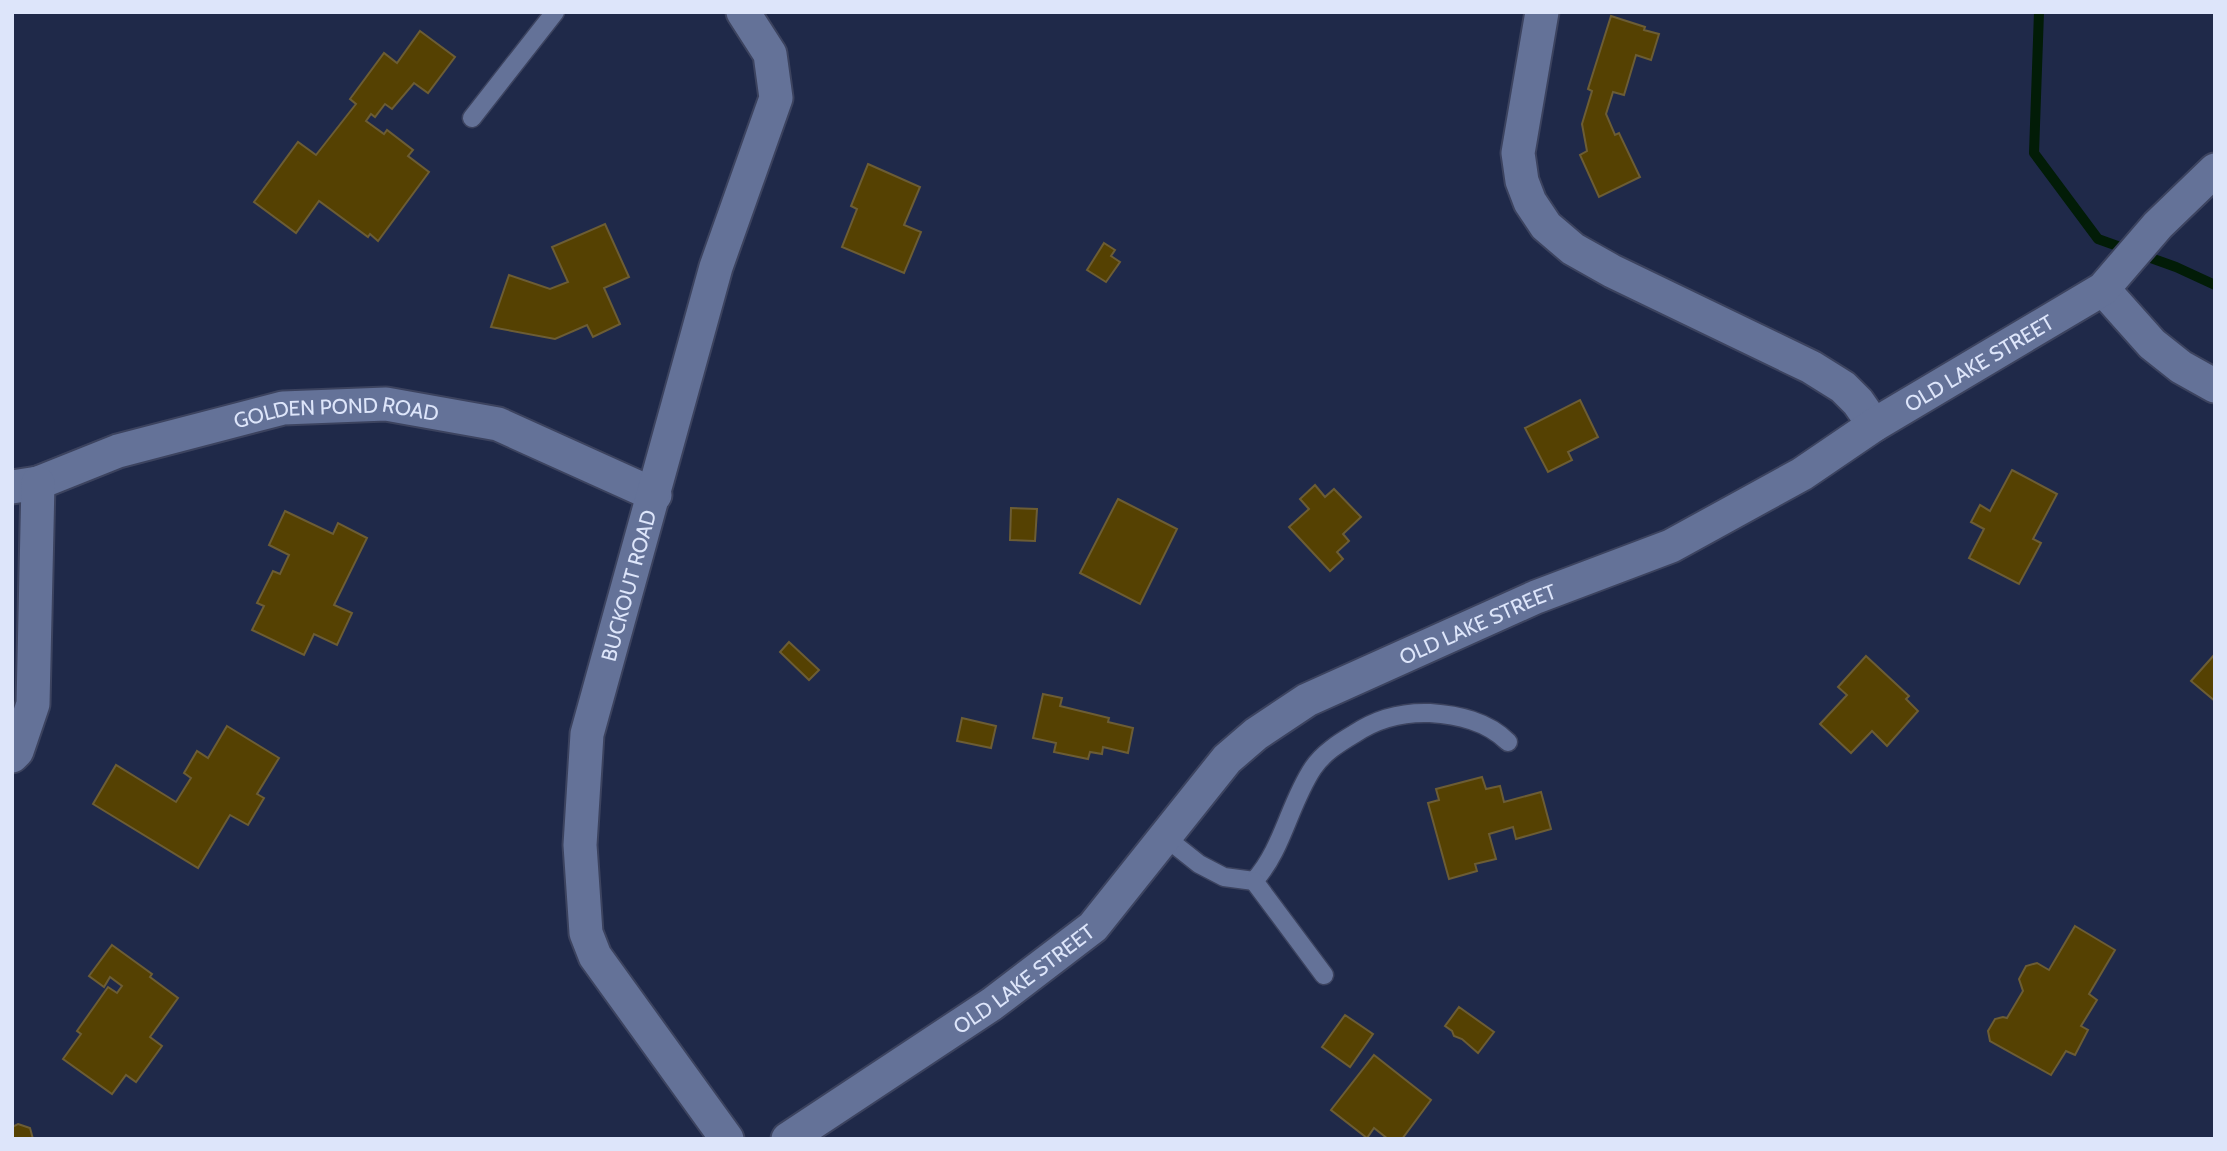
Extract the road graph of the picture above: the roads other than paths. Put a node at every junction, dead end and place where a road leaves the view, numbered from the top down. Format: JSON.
{"nodes":[{"id":1,"x":555,"y":12,"type":"edge"},
{"id":2,"x":743,"y":12,"type":"edge"},
{"id":3,"x":1542,"y":12,"type":"edge"},
{"id":4,"x":472,"y":118,"type":"dead end"},
{"id":5,"x":2215,"y":170,"type":"edge"},
{"id":6,"x":2102,"y":289,"type":"junction"},
{"id":7,"x":2215,"y":386,"type":"edge"},
{"id":8,"x":1874,"y":425,"type":"junction"},
{"id":9,"x":25,"y":485,"type":"edge"},
{"id":10,"x":655,"y":495,"type":"junction"},
{"id":11,"x":1508,"y":742,"type":"dead end"},
{"id":12,"x":12,"y":756,"type":"edge"},
{"id":13,"x":1165,"y":837,"type":"junction"},
{"id":14,"x":1254,"y":881,"type":"junction"},
{"id":15,"x":1324,"y":975,"type":"dead end"},
{"id":16,"x":727,"y":1139,"type":"edge"},
{"id":17,"x":788,"y":1139,"type":"edge"}],
"edges":[{"from":1,"to":4,"type":"lane"},
{"from":2,"to":10,"type":"street","name":"BUCKOUT ROAD"},
{"from":3,"to":8,"type":"street"},
{"from":5,"to":6,"type":"street","name":"OLD LAKE STREET"},
{"from":6,"to":7,"type":"street"},
{"from":6,"to":8,"type":"street","name":"OLD LAKE STREET"},
{"from":8,"to":13,"type":"street","name":"OLD LAKE STREET"},
{"from":9,"to":10,"type":"street","name":"GOLDEN POND ROAD"},
{"from":9,"to":12,"type":"street"},
{"from":10,"to":16,"type":"street","name":"BUCKOUT ROAD"},
{"from":11,"to":14,"type":"lane"},
{"from":13,"to":14,"type":"lane"},
{"from":13,"to":17,"type":"street","name":"OLD LAKE STREET"},
{"from":14,"to":15,"type":"lane"}]}
